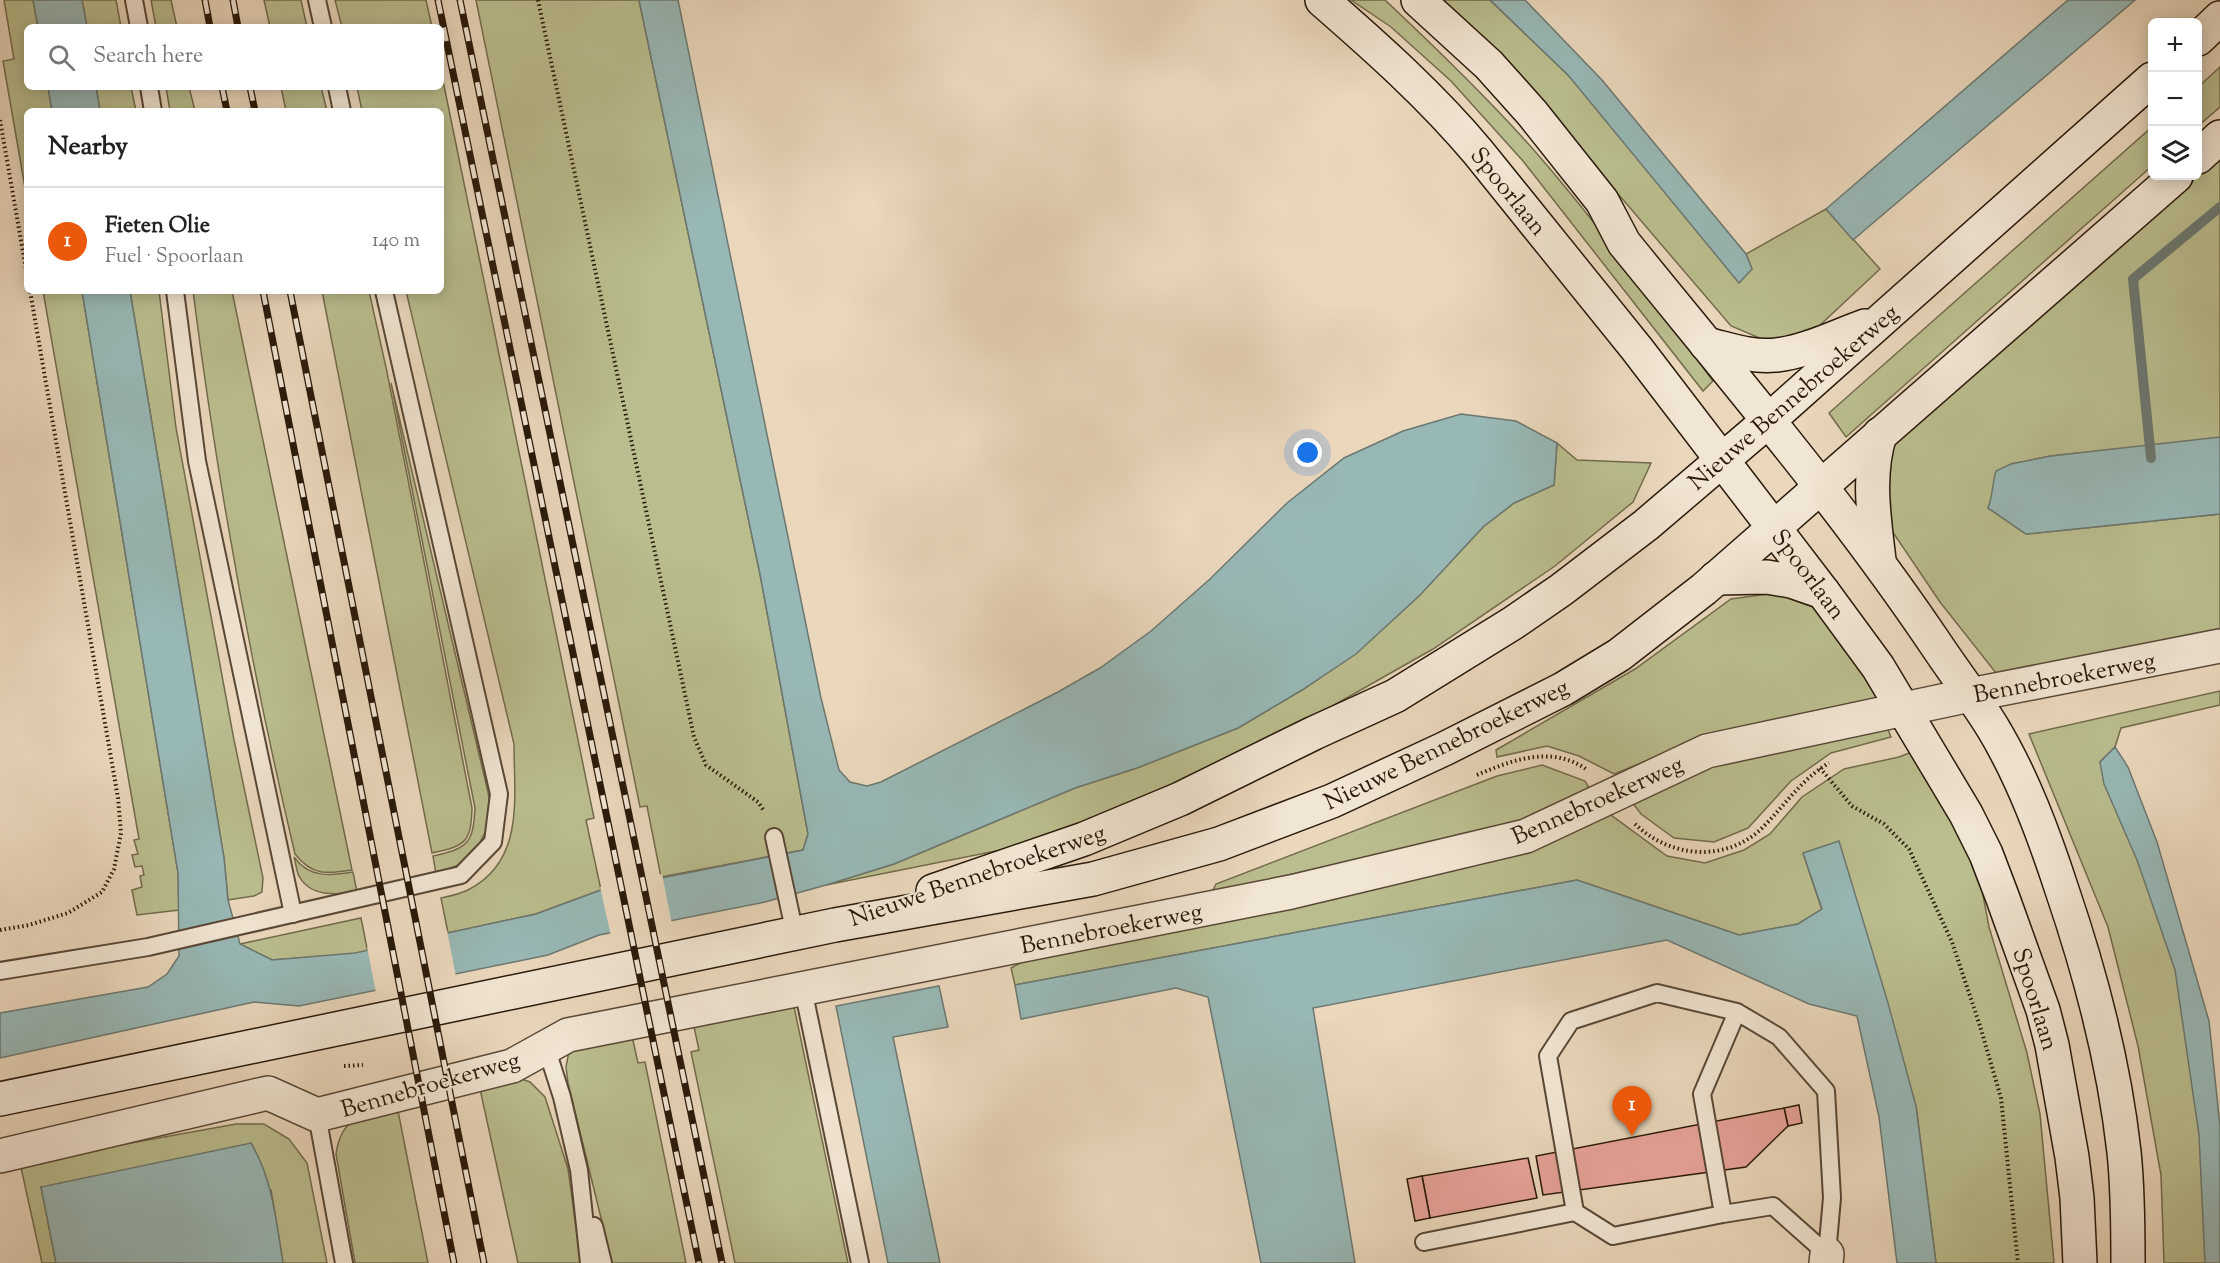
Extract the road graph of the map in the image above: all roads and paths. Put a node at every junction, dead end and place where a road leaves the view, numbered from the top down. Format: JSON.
{"nodes":[{"id":1,"x":134,"y":0,"type":"edge"},
{"id":2,"x":317,"y":0,"type":"edge"},
{"id":3,"x":538,"y":0,"type":"edge"},
{"id":4,"x":1322,"y":0,"type":"edge"},
{"id":5,"x":1418,"y":0,"type":"edge"},
{"id":6,"x":2220,"y":18,"type":"edge"},
{"id":7,"x":138,"y":24,"type":"edge"},
{"id":8,"x":322,"y":24,"type":"edge"},
{"id":9,"x":2202,"y":35,"type":"edge"},
{"id":10,"x":2148,"y":84,"type":"edge"},
{"id":11,"x":150,"y":90,"type":"edge"},
{"id":12,"x":338,"y":90,"type":"edge"},
{"id":13,"x":152,"y":108,"type":"edge"},
{"id":14,"x":341,"y":108,"type":"edge"},
{"id":15,"x":0,"y":120,"type":"edge"},
{"id":16,"x":2220,"y":137,"type":"edge"},
{"id":17,"x":2202,"y":153,"type":"edge"},
{"id":18,"x":2171,"y":180,"type":"edge"},
{"id":19,"x":24,"y":258,"type":"edge"},
{"id":20,"x":31,"y":294,"type":"edge"},
{"id":21,"x":175,"y":294,"type":"edge"},
{"id":22,"x":385,"y":294,"type":"edge"},
{"id":23,"x":1881,"y":320,"type":"junction"},
{"id":24,"x":1706,"y":344,"type":"junction"},
{"id":25,"x":1768,"y":421,"type":"junction"},
{"id":26,"x":1880,"y":434,"type":"junction"},
{"id":27,"x":1722,"y":460,"type":"junction"},
{"id":28,"x":1820,"y":487,"type":"junction"},
{"id":29,"x":1774,"y":527,"type":"junction"},
{"id":30,"x":1879,"y":561,"type":"junction"},
{"id":31,"x":1716,"y":578,"type":"junction"},
{"id":32,"x":1823,"y":592,"type":"junction"},
{"id":33,"x":2220,"y":646,"type":"edge"},
{"id":34,"x":1970,"y":695,"type":"junction"},
{"id":35,"x":1904,"y":709,"type":"junction"},
{"id":36,"x":1820,"y":768,"type":"dead end"},
{"id":37,"x":774,"y":837,"type":"joint"},
{"id":38,"x":293,"y":914,"type":"junction"},
{"id":39,"x":835,"y":925,"type":"junction"},
{"id":40,"x":0,"y":930,"type":"edge"},
{"id":41,"x":795,"y":934,"type":"junction"},
{"id":42,"x":0,"y":970,"type":"edge"},
{"id":43,"x":803,"y":989,"type":"junction"},
{"id":44,"x":1737,"y":1012,"type":"junction"},
{"id":45,"x":546,"y":1047,"type":"junction"},
{"id":46,"x":0,"y":1099,"type":"edge"},
{"id":47,"x":317,"y":1115,"type":"junction"},
{"id":48,"x":0,"y":1156,"type":"edge"},
{"id":49,"x":579,"y":1170,"type":"junction"},
{"id":50,"x":1575,"y":1212,"type":"junction"},
{"id":51,"x":1723,"y":1214,"type":"junction"},
{"id":52,"x":1424,"y":1242,"type":"dead end"},
{"id":53,"x":1826,"y":1258,"type":"edge"},
{"id":54,"x":344,"y":1263,"type":"edge"},
{"id":55,"x":589,"y":1263,"type":"edge"},
{"id":56,"x":603,"y":1263,"type":"edge"},
{"id":57,"x":860,"y":1263,"type":"edge"},
{"id":58,"x":2018,"y":1263,"type":"edge"},
{"id":59,"x":2080,"y":1263,"type":"edge"},
{"id":60,"x":2128,"y":1263,"type":"edge"}],
"edges":[{"from":1,"to":7,"type":"lane"},
{"from":2,"to":8,"type":"lane"},
{"from":3,"to":37,"type":"path"},
{"from":4,"to":27,"type":"main road","name":"Spoorlaan"},
{"from":5,"to":24,"type":"main road"},
{"from":6,"to":9,"type":"main road"},
{"from":10,"to":23,"type":"main road","name":"Nieuwe Bennebroekerweg"},
{"from":11,"to":13,"type":"lane"},
{"from":12,"to":14,"type":"lane"},
{"from":15,"to":19,"type":"path"},
{"from":16,"to":17,"type":"main road"},
{"from":18,"to":26,"type":"main road","name":"Nieuwe Bennebroekerweg"},
{"from":20,"to":40,"type":"path"},
{"from":21,"to":38,"type":"lane"},
{"from":22,"to":38,"type":"lane"},
{"from":23,"to":24,"type":"main road"},
{"from":23,"to":25,"type":"main road","name":"Nieuwe Bennebroekerweg"},
{"from":24,"to":25,"type":"main road"},
{"from":25,"to":27,"type":"main road","name":"Nieuwe Bennebroekerweg"},
{"from":25,"to":28,"type":"main road"},
{"from":26,"to":28,"type":"main road","name":"Nieuwe Bennebroekerweg"},
{"from":26,"to":30,"type":"main road"},
{"from":27,"to":29,"type":"main road","name":"Spoorlaan"},
{"from":27,"to":39,"type":"main road","name":"Nieuwe Bennebroekerweg"},
{"from":28,"to":29,"type":"main road","name":"Nieuwe Bennebroekerweg"},
{"from":28,"to":30,"type":"main road"},
{"from":29,"to":31,"type":"main road","name":"Nieuwe Bennebroekerweg"},
{"from":29,"to":32,"type":"main road","name":"Spoorlaan"},
{"from":30,"to":34,"type":"main road"},
{"from":31,"to":32,"type":"main road"},
{"from":31,"to":39,"type":"main road","name":"Nieuwe Bennebroekerweg"},
{"from":32,"to":35,"type":"main road","name":"Spoorlaan"},
{"from":33,"to":34,"type":"main road","name":"Bennebroekerweg"},
{"from":34,"to":35,"type":"main road","name":"Bennebroekerweg"},
{"from":34,"to":60,"type":"main road"},
{"from":35,"to":43,"type":"main road","name":"Bennebroekerweg"},
{"from":35,"to":59,"type":"main road","name":"Spoorlaan"},
{"from":36,"to":58,"type":"path"},
{"from":37,"to":41,"type":"lane"},
{"from":38,"to":42,"type":"lane"},
{"from":39,"to":41,"type":"main road"},
{"from":41,"to":46,"type":"main road"},
{"from":43,"to":45,"type":"main road","name":"Bennebroekerweg"},
{"from":43,"to":57,"type":"lane"},
{"from":44,"to":50,"type":"lane"},
{"from":44,"to":51,"type":"lane"},
{"from":44,"to":53,"type":"lane"},
{"from":45,"to":47,"type":"main road","name":"Bennebroekerweg"},
{"from":45,"to":49,"type":"lane"},
{"from":47,"to":48,"type":"main road","name":"Bennebroekerweg"},
{"from":47,"to":54,"type":"lane"},
{"from":49,"to":55,"type":"lane"},
{"from":49,"to":56,"type":"lane"},
{"from":50,"to":51,"type":"lane"},
{"from":50,"to":52,"type":"lane"},
{"from":51,"to":53,"type":"lane"}]}
